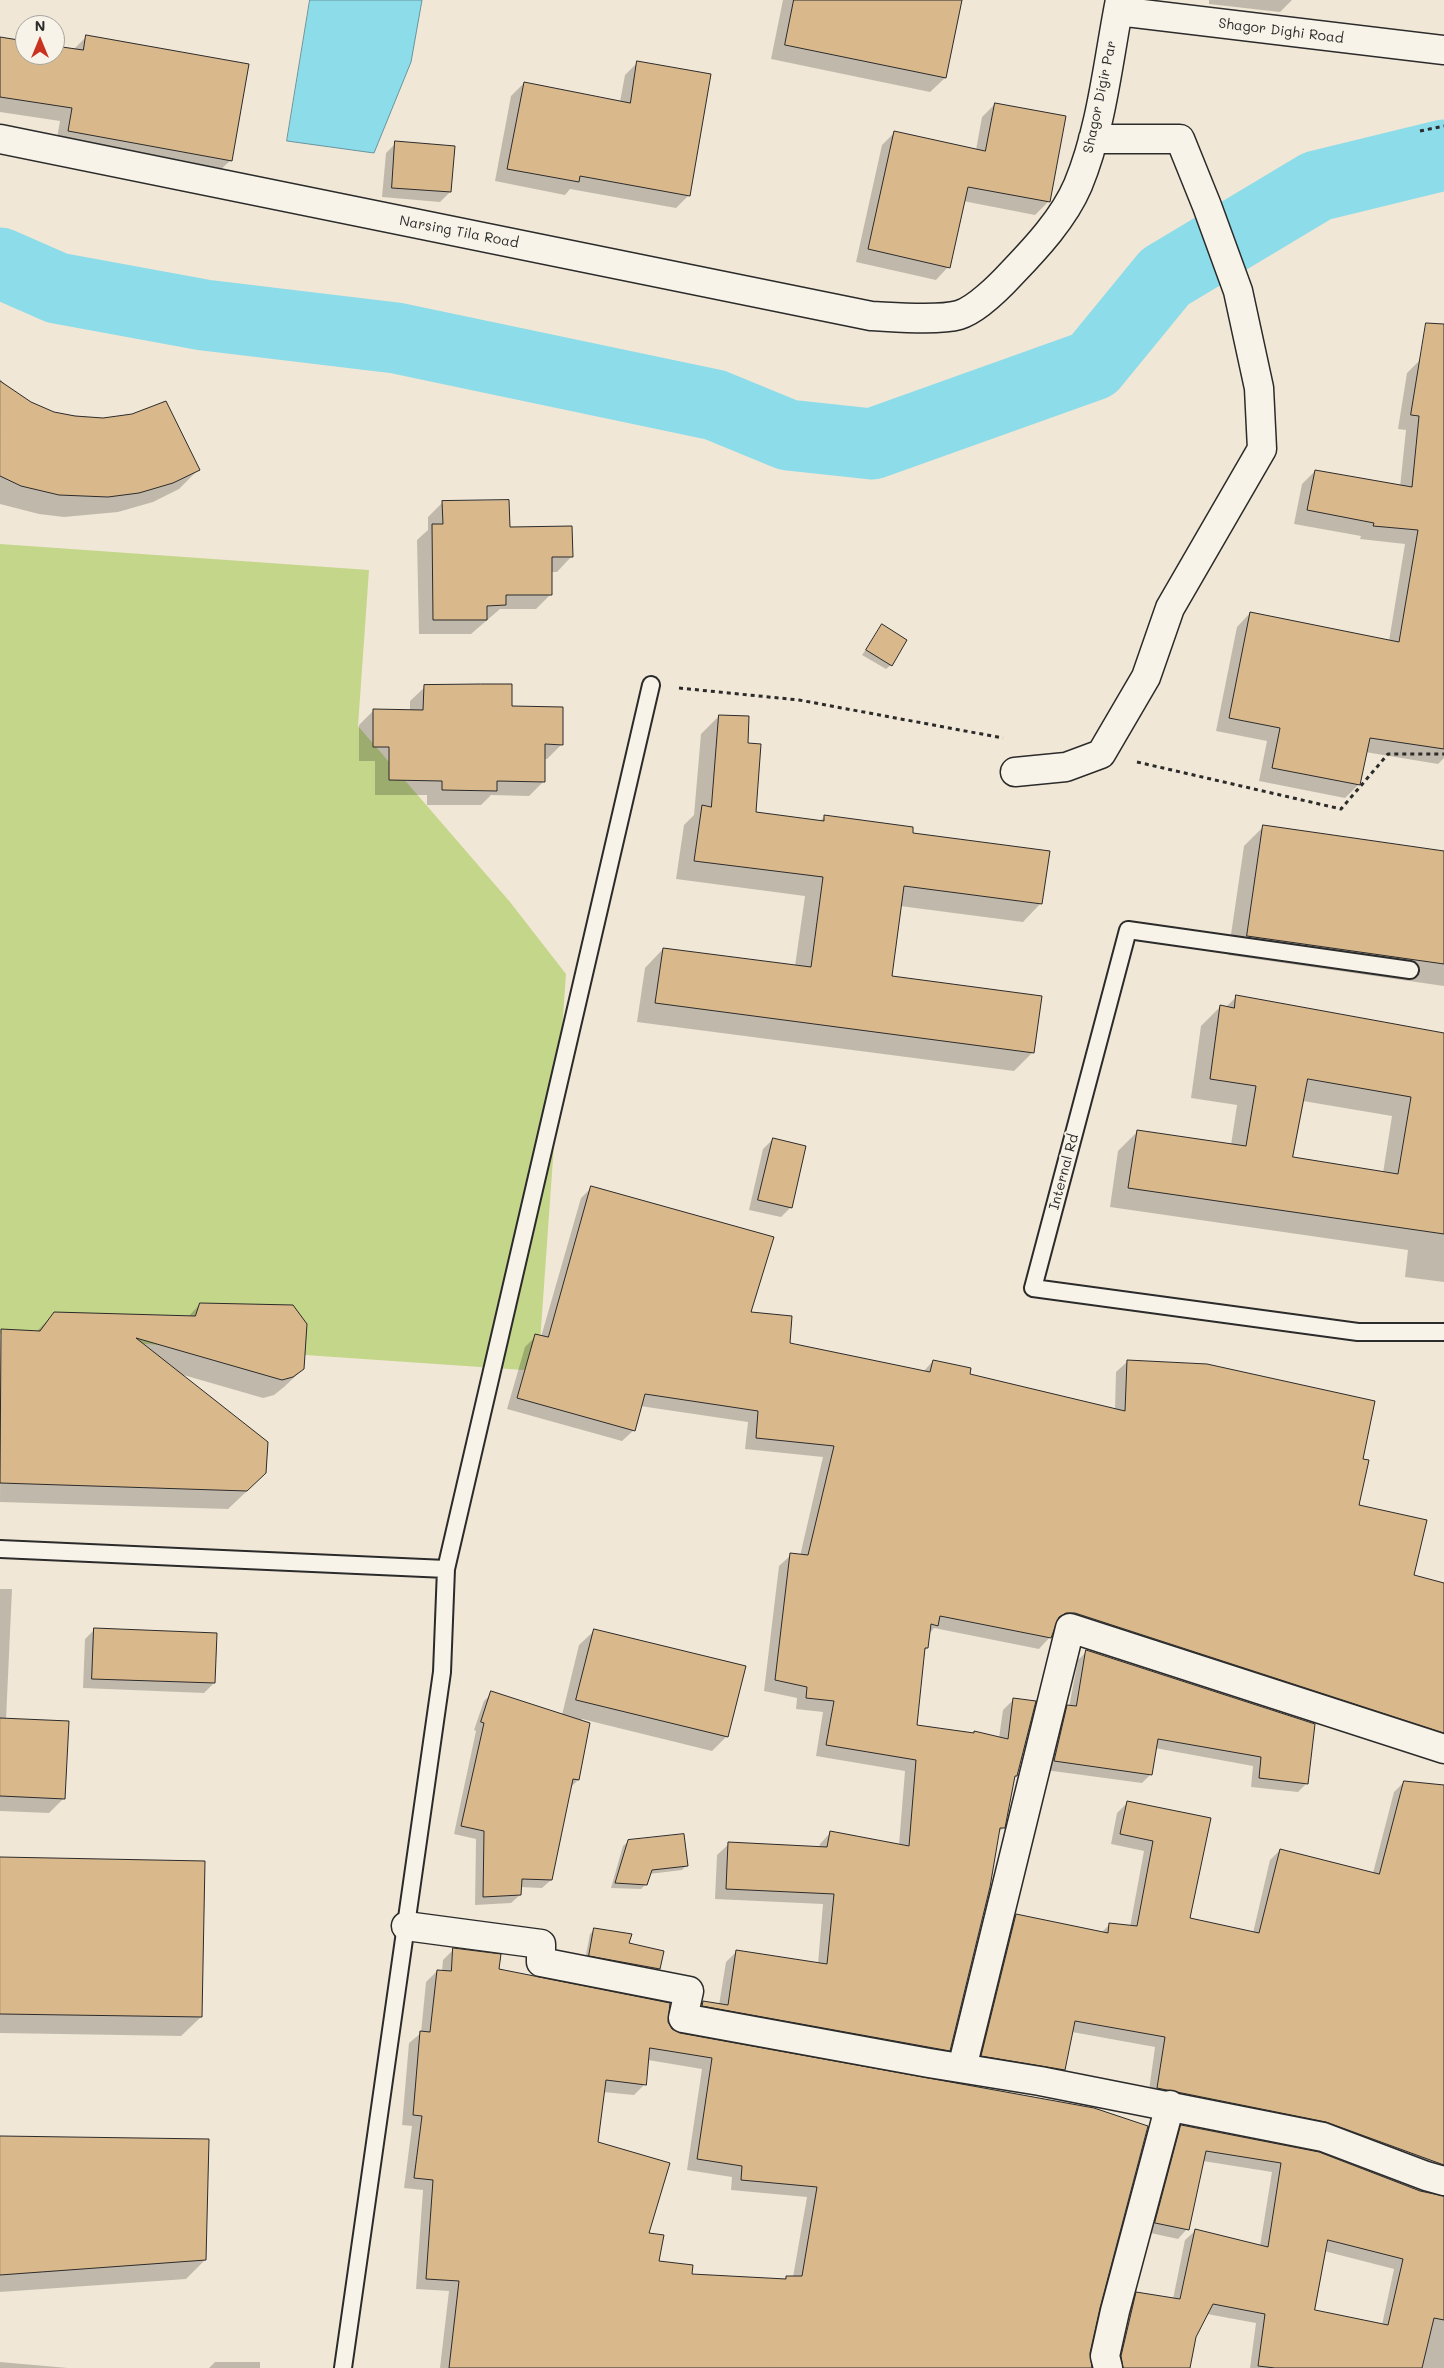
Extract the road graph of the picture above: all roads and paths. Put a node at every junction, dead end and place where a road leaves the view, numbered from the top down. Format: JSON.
{"nodes":[{"id":1,"x":1119,"y":6,"type":"edge"},
{"id":2,"x":1444,"y":50,"type":"edge"},
{"id":3,"x":1444,"y":126,"type":"edge"},
{"id":4,"x":1420,"y":131,"type":"dead end"},
{"id":5,"x":0,"y":139,"type":"edge"},
{"id":6,"x":1093,"y":140,"type":"junction"},
{"id":7,"x":920,"y":318,"type":"joint"},
{"id":8,"x":651,"y":685,"type":"dead end"},
{"id":9,"x":1015,"y":772,"type":"dead end"},
{"id":10,"x":1410,"y":970,"type":"dead end"},
{"id":11,"x":1444,"y":1332,"type":"edge"},
{"id":12,"x":0,"y":1549,"type":"edge"},
{"id":13,"x":446,"y":1569,"type":"junction"},
{"id":14,"x":1444,"y":1749,"type":"edge"},
{"id":15,"x":406,"y":1926,"type":"junction"},
{"id":16,"x":962,"y":2068,"type":"junction"},
{"id":17,"x":1170,"y":2105,"type":"junction"},
{"id":18,"x":1444,"y":2181,"type":"edge"},
{"id":19,"x":343,"y":2368,"type":"edge"},
{"id":20,"x":1108,"y":2368,"type":"edge"}],
"edges":[{"from":1,"to":2,"type":"street","name":"Shagor Dighi Road"},
{"from":1,"to":6,"type":"street","name":"Shagor Digir Par"},
{"from":3,"to":4,"type":"path"},
{"from":5,"to":7,"type":"street","name":"Narsing Tila Road"},
{"from":6,"to":7,"type":"street","name":"Shagor Digir Par"},
{"from":6,"to":9,"type":"street"},
{"from":8,"to":13,"type":"lane"},
{"from":10,"to":11,"type":"lane","name":"Internal Rd"},
{"from":12,"to":13,"type":"lane"},
{"from":13,"to":15,"type":"lane"},
{"from":14,"to":16,"type":"street"},
{"from":15,"to":16,"type":"street"},
{"from":15,"to":19,"type":"lane"},
{"from":16,"to":17,"type":"street"},
{"from":17,"to":18,"type":"street"},
{"from":17,"to":20,"type":"street"}]}
